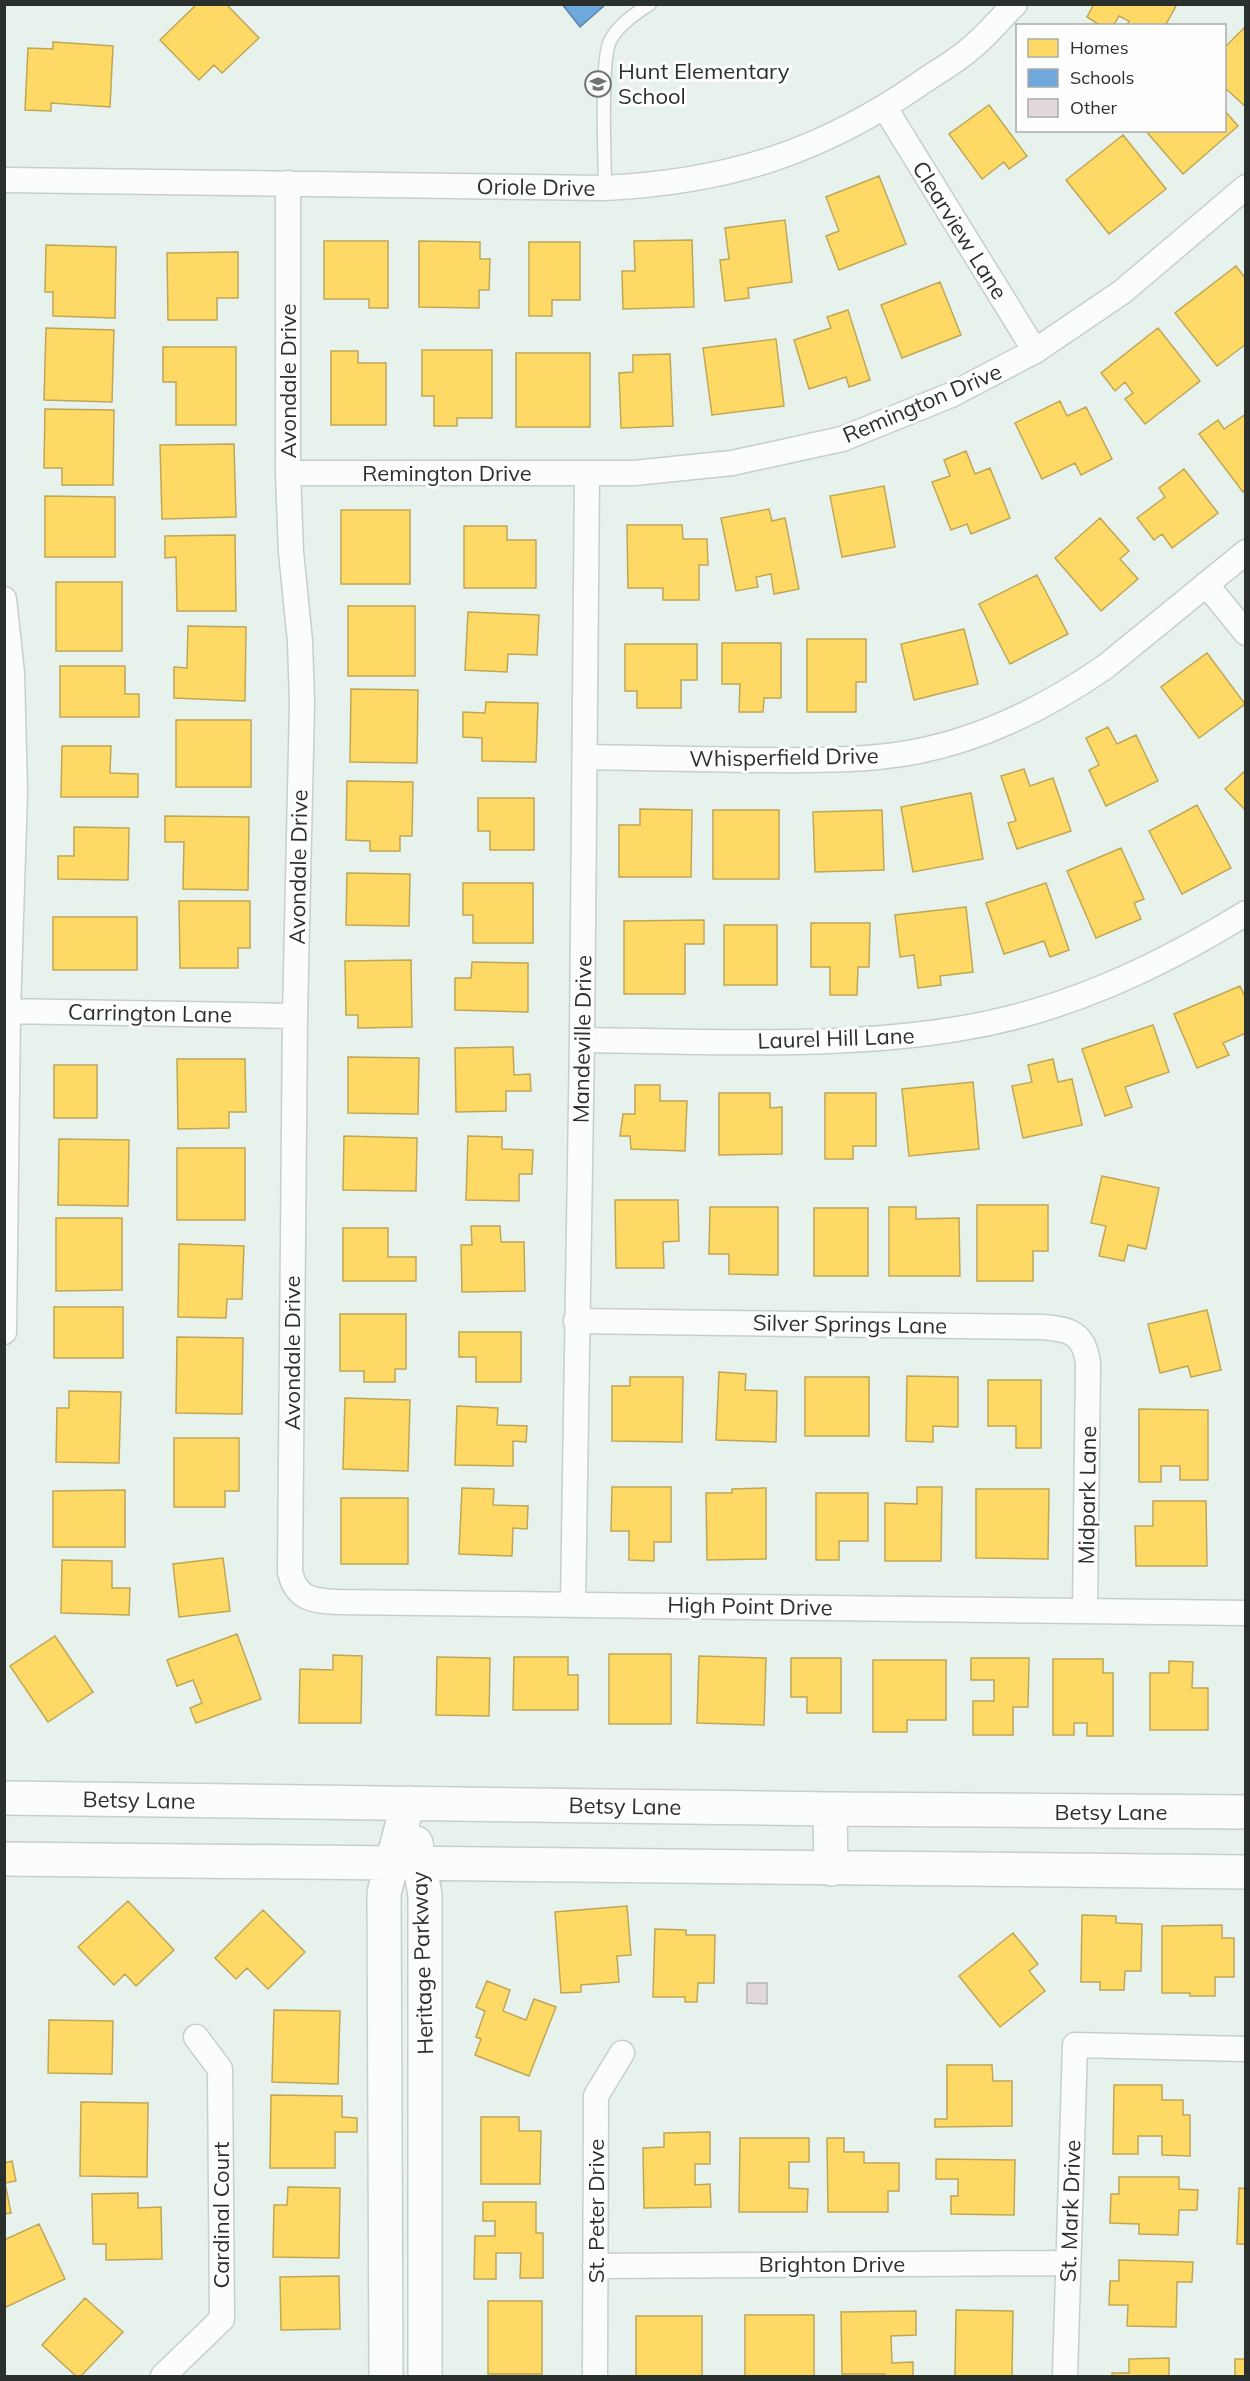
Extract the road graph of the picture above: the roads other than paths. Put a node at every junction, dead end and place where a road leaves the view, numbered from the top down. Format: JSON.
{"nodes":[{"id":1,"x":650,"y":4,"type":"edge"},
{"id":2,"x":1015,"y":4,"type":"edge"},
{"id":3,"x":885,"y":108,"type":"junction"},
{"id":4,"x":4,"y":180,"type":"edge"},
{"id":5,"x":288,"y":183,"type":"junction"},
{"id":6,"x":1245,"y":187,"type":"edge"},
{"id":7,"x":605,"y":188,"type":"junction"},
{"id":8,"x":1035,"y":351,"type":"junction"},
{"id":9,"x":288,"y":473,"type":"junction"},
{"id":10,"x":587,"y":474,"type":"junction"},
{"id":11,"x":1245,"y":552,"type":"edge"},
{"id":12,"x":1206,"y":584,"type":"junction"},
{"id":13,"x":4,"y":599,"type":"edge"},
{"id":14,"x":1245,"y":633,"type":"edge"},
{"id":15,"x":9,"y":721,"type":"edge"},
{"id":16,"x":585,"y":757,"type":"junction"},
{"id":17,"x":1245,"y":914,"type":"edge"},
{"id":18,"x":6,"y":1011,"type":"edge"},
{"id":19,"x":295,"y":1016,"type":"junction"},
{"id":20,"x":582,"y":1040,"type":"junction"},
{"id":21,"x":5,"y":1304,"type":"edge"},
{"id":22,"x":576,"y":1321,"type":"junction"},
{"id":23,"x":4,"y":1332,"type":"edge"},
{"id":24,"x":1089,"y":1378,"type":"joint"},
{"id":25,"x":291,"y":1551,"type":"joint"},
{"id":26,"x":573,"y":1603,"type":"junction"},
{"id":27,"x":1085,"y":1611,"type":"junction"},
{"id":28,"x":1245,"y":1613,"type":"edge"},
{"id":29,"x":4,"y":1798,"type":"edge"},
{"id":30,"x":408,"y":1803,"type":"junction"},
{"id":31,"x":831,"y":1809,"type":"junction"},
{"id":32,"x":1245,"y":1812,"type":"edge"},
{"id":33,"x":4,"y":1859,"type":"edge"},
{"id":34,"x":406,"y":1863,"type":"junction"},
{"id":35,"x":831,"y":1869,"type":"junction"},
{"id":36,"x":1245,"y":1872,"type":"edge"},
{"id":37,"x":196,"y":2037,"type":"dead end"},
{"id":38,"x":1245,"y":2049,"type":"edge"},
{"id":39,"x":622,"y":2053,"type":"dead end"},
{"id":40,"x":1068,"y":2263,"type":"junction"},
{"id":41,"x":595,"y":2266,"type":"junction"},
{"id":42,"x":163,"y":2376,"type":"edge"},
{"id":43,"x":386,"y":2376,"type":"edge"},
{"id":44,"x":425,"y":2376,"type":"edge"},
{"id":45,"x":595,"y":2376,"type":"edge"},
{"id":46,"x":1065,"y":2376,"type":"edge"}],
"edges":[{"from":1,"to":7,"type":"lane"},
{"from":2,"to":3,"type":"street","name":"Oriole Drive"},
{"from":3,"to":7,"type":"street","name":"Oriole Drive"},
{"from":3,"to":8,"type":"street","name":"Clearview Lane"},
{"from":4,"to":5,"type":"street","name":"Oriole Drive"},
{"from":5,"to":7,"type":"street","name":"Oriole Drive"},
{"from":5,"to":9,"type":"street","name":"Avondale Drive"},
{"from":6,"to":8,"type":"street","name":"Remington Drive"},
{"from":8,"to":10,"type":"street","name":"Remington Drive"},
{"from":9,"to":10,"type":"street","name":"Remington Drive"},
{"from":9,"to":19,"type":"street","name":"Avondale Drive"},
{"from":10,"to":16,"type":"street","name":"Mandeville Drive"},
{"from":11,"to":12,"type":"street","name":"Whisperfield Drive"},
{"from":12,"to":14,"type":"street"},
{"from":12,"to":16,"type":"street","name":"Whisperfield Drive"},
{"from":13,"to":15,"type":"street"},
{"from":15,"to":18,"type":"street"},
{"from":16,"to":20,"type":"street","name":"Mandeville Drive"},
{"from":17,"to":20,"type":"street","name":"Laurel Hill Lane"},
{"from":18,"to":19,"type":"street","name":"Carrington Lane"},
{"from":18,"to":21,"type":"street"},
{"from":19,"to":25,"type":"street","name":"Avondale Drive"},
{"from":20,"to":22,"type":"street","name":"Mandeville Drive"},
{"from":21,"to":23,"type":"street"},
{"from":22,"to":24,"type":"street","name":"Silver Springs Lane"},
{"from":22,"to":26,"type":"street","name":"Mandeville Drive"},
{"from":24,"to":27,"type":"street","name":"Midpark Lane"},
{"from":25,"to":26,"type":"street","name":"High Point Drive"},
{"from":26,"to":27,"type":"street","name":"High Point Drive"},
{"from":27,"to":28,"type":"street","name":"High Point Drive"},
{"from":29,"to":30,"type":"main road","name":"Betsy Lane"},
{"from":30,"to":31,"type":"main road","name":"Betsy Lane"},
{"from":30,"to":34,"type":"main road","name":"Heritage Parkway"},
{"from":31,"to":32,"type":"main road","name":"Betsy Lane"},
{"from":31,"to":35,"type":"main road"},
{"from":33,"to":34,"type":"main road"},
{"from":34,"to":35,"type":"main road"},
{"from":34,"to":43,"type":"main road","name":"Heritage Parkway"},
{"from":34,"to":44,"type":"main road","name":"Heritage Parkway"},
{"from":35,"to":36,"type":"main road"},
{"from":37,"to":42,"type":"street","name":"Cardinal Court"},
{"from":38,"to":40,"type":"street","name":"St. Mark Drive"},
{"from":39,"to":41,"type":"street","name":"St. Peter Drive"},
{"from":40,"to":41,"type":"street","name":"Brighton Drive"},
{"from":40,"to":46,"type":"street","name":"St. Mark Drive"},
{"from":41,"to":45,"type":"street","name":"St. Peter Drive"}]}
